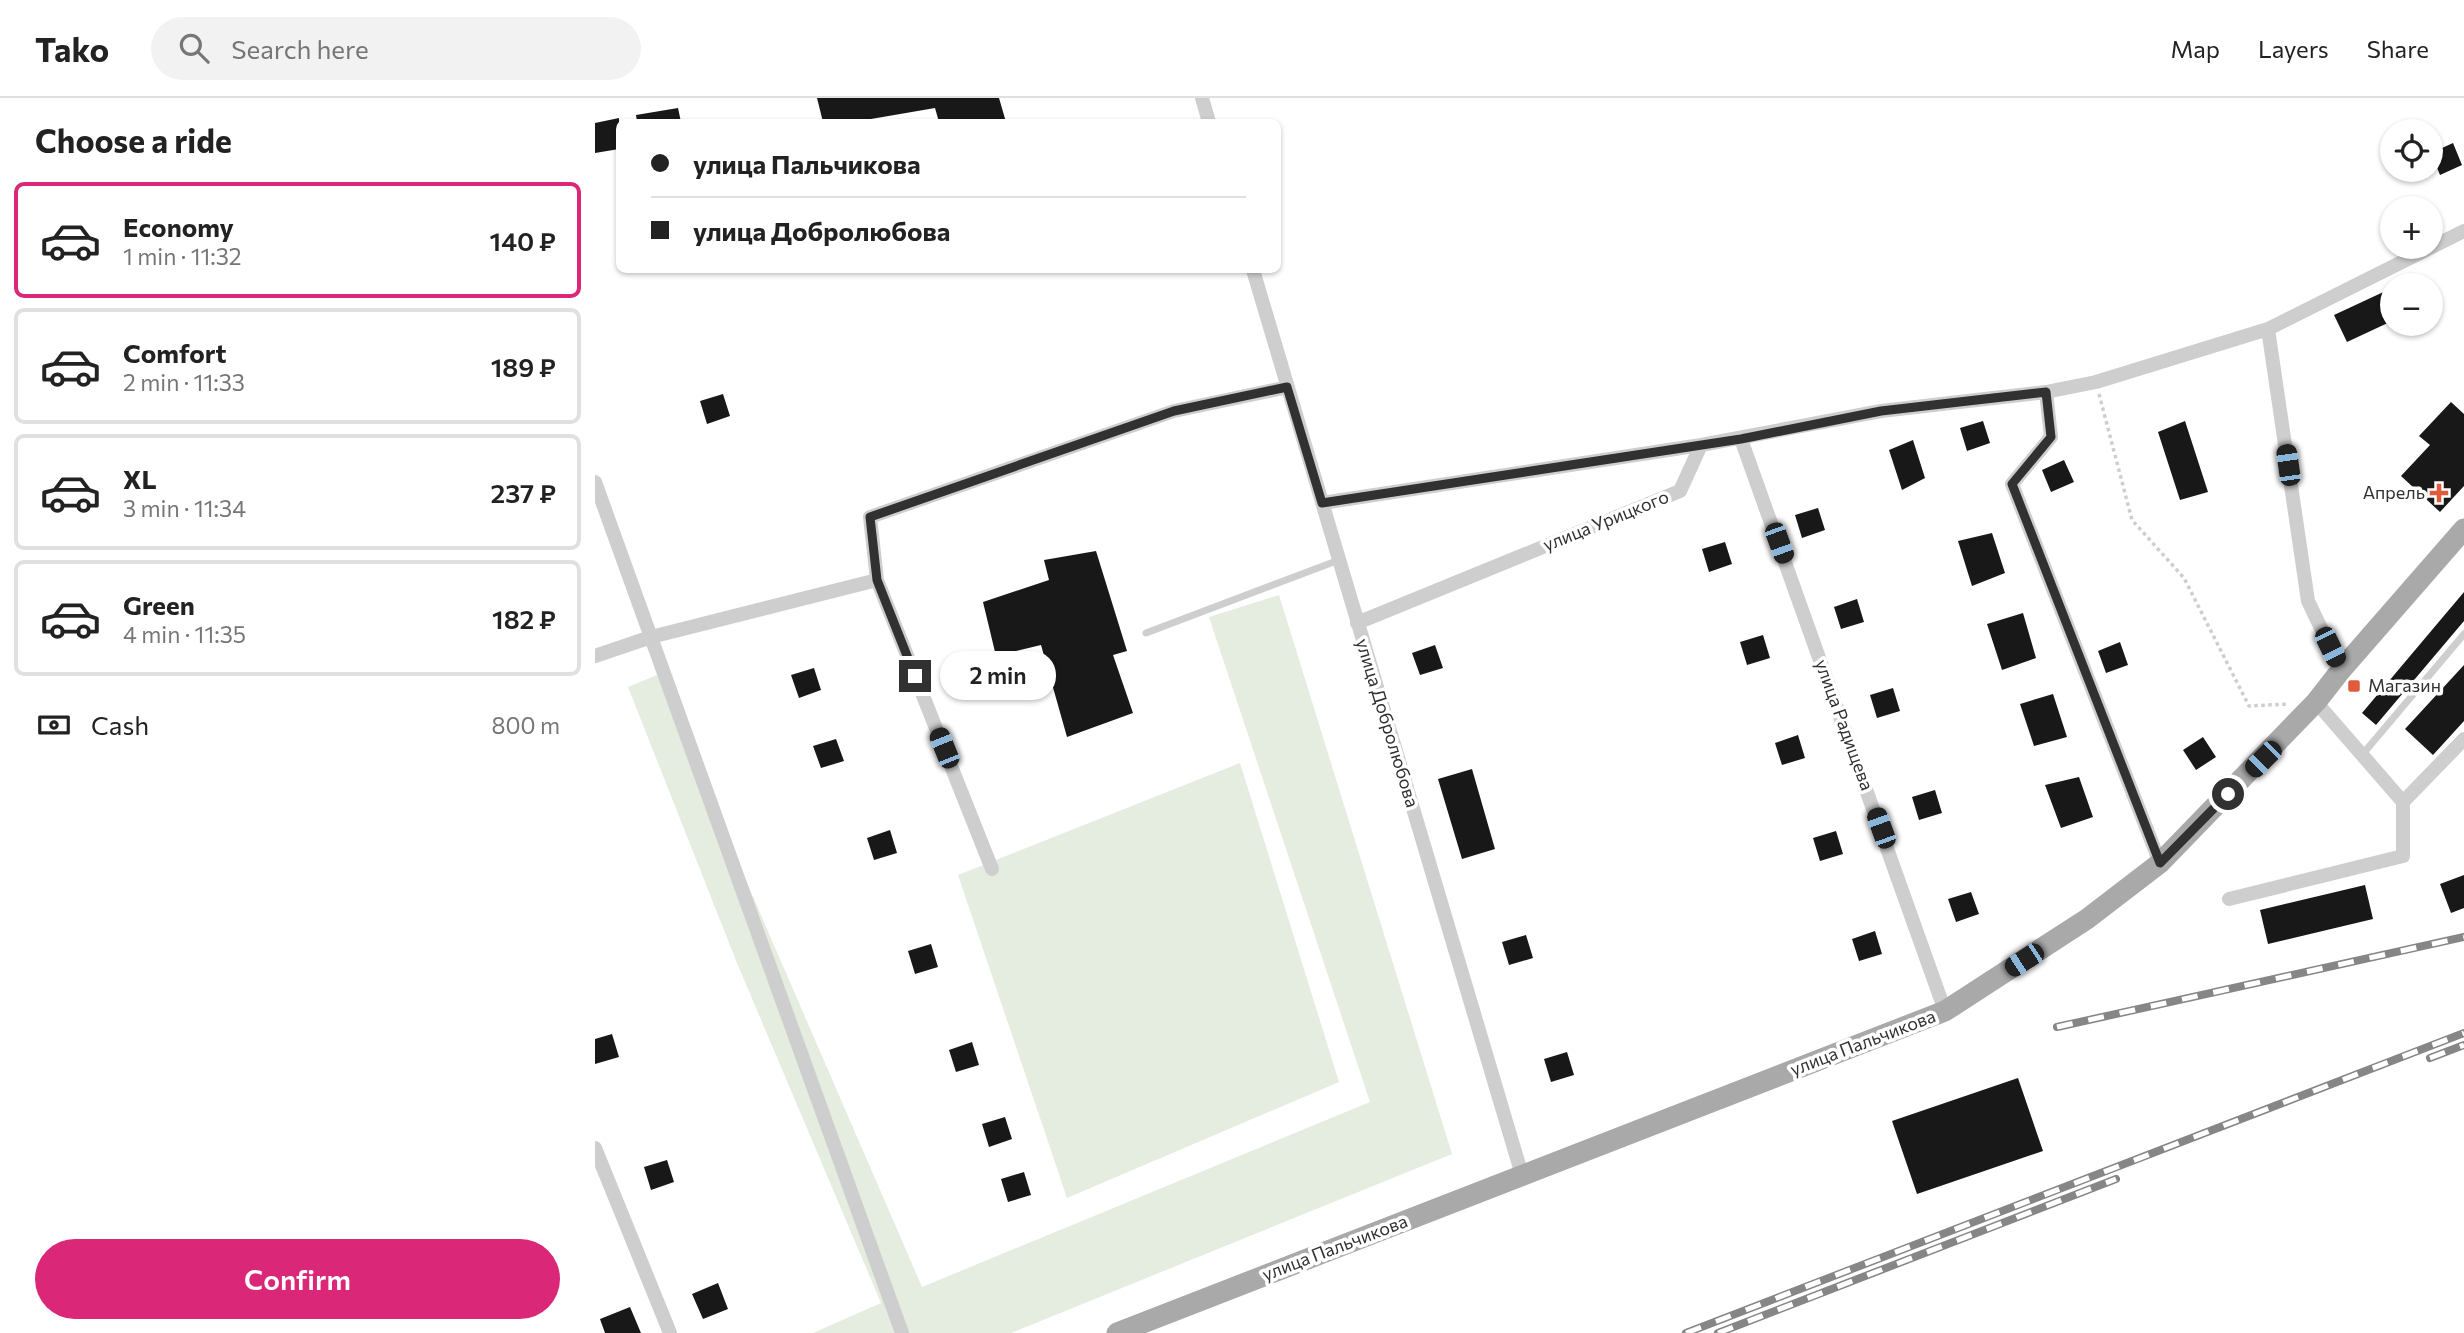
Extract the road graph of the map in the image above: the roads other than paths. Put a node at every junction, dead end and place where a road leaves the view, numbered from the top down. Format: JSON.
{"nodes":[{"id":1,"x":1202,"y":98,"type":"edge"},
{"id":2,"x":1208,"y":119,"type":"edge"},
{"id":3,"x":2464,"y":231,"type":"edge"},
{"id":4,"x":1254,"y":273,"type":"edge"},
{"id":5,"x":2268,"y":329,"type":"junction"},
{"id":6,"x":1287,"y":387,"type":"junction"},
{"id":7,"x":2046,"y":392,"type":"junction"},
{"id":8,"x":1741,"y":439,"type":"junction"},
{"id":9,"x":1701,"y":445,"type":"junction"},
{"id":10,"x":595,"y":482,"type":"edge"},
{"id":11,"x":1322,"y":503,"type":"junction"},
{"id":12,"x":2464,"y":529,"type":"edge"},
{"id":13,"x":1339,"y":560,"type":"junction"},
{"id":14,"x":877,"y":580,"type":"junction"},
{"id":15,"x":1357,"y":623,"type":"junction"},
{"id":16,"x":1146,"y":633,"type":"dead end"},
{"id":17,"x":2464,"y":634,"type":"edge"},
{"id":18,"x":651,"y":637,"type":"junction"},
{"id":19,"x":595,"y":656,"type":"edge"},
{"id":20,"x":2341,"y":670,"type":"junction"},
{"id":21,"x":2316,"y":702,"type":"junction"},
{"id":22,"x":2464,"y":739,"type":"edge"},
{"id":23,"x":2362,"y":755,"type":"junction"},
{"id":24,"x":2403,"y":802,"type":"junction"},
{"id":25,"x":2160,"y":863,"type":"junction"},
{"id":26,"x":992,"y":869,"type":"dead end"},
{"id":27,"x":2229,"y":899,"type":"dead end"},
{"id":28,"x":1945,"y":1011,"type":"junction"},
{"id":29,"x":595,"y":1148,"type":"edge"},
{"id":30,"x":1523,"y":1175,"type":"junction"},
{"id":31,"x":670,"y":1333,"type":"edge"},
{"id":32,"x":902,"y":1333,"type":"edge"},
{"id":33,"x":1117,"y":1333,"type":"edge"}],
"edges":[{"from":1,"to":2,"type":"street"},
{"from":3,"to":5,"type":"street"},
{"from":4,"to":6,"type":"street","name":"улица Добролюбова"},
{"from":5,"to":7,"type":"street"},
{"from":5,"to":20,"type":"street"},
{"from":6,"to":11,"type":"street","name":"улица Добролюбова"},
{"from":6,"to":14,"type":"street"},
{"from":7,"to":8,"type":"street"},
{"from":7,"to":25,"type":"street"},
{"from":8,"to":9,"type":"street"},
{"from":8,"to":28,"type":"street","name":"улица Радищева"},
{"from":9,"to":11,"type":"street"},
{"from":9,"to":15,"type":"street","name":"улица Урицкого"},
{"from":10,"to":18,"type":"street"},
{"from":11,"to":13,"type":"street","name":"улица Добролюбова"},
{"from":12,"to":20,"type":"main road","name":"улица Пальчикова"},
{"from":13,"to":15,"type":"street","name":"улица Добролюбова"},
{"from":13,"to":16,"type":"lane"},
{"from":14,"to":18,"type":"street"},
{"from":14,"to":26,"type":"street"},
{"from":15,"to":30,"type":"street","name":"улица Добролюбова"},
{"from":17,"to":23,"type":"lane"},
{"from":18,"to":19,"type":"street"},
{"from":18,"to":32,"type":"street"},
{"from":20,"to":21,"type":"main road","name":"улица Пальчикова"},
{"from":21,"to":23,"type":"street"},
{"from":21,"to":25,"type":"main road","name":"улица Пальчикова"},
{"from":22,"to":24,"type":"street"},
{"from":23,"to":24,"type":"street"},
{"from":24,"to":27,"type":"street"},
{"from":25,"to":28,"type":"main road","name":"улица Пальчикова"},
{"from":28,"to":30,"type":"main road","name":"улица Пальчикова"},
{"from":29,"to":31,"type":"street"},
{"from":30,"to":33,"type":"main road","name":"улица Пальчикова"}]}
